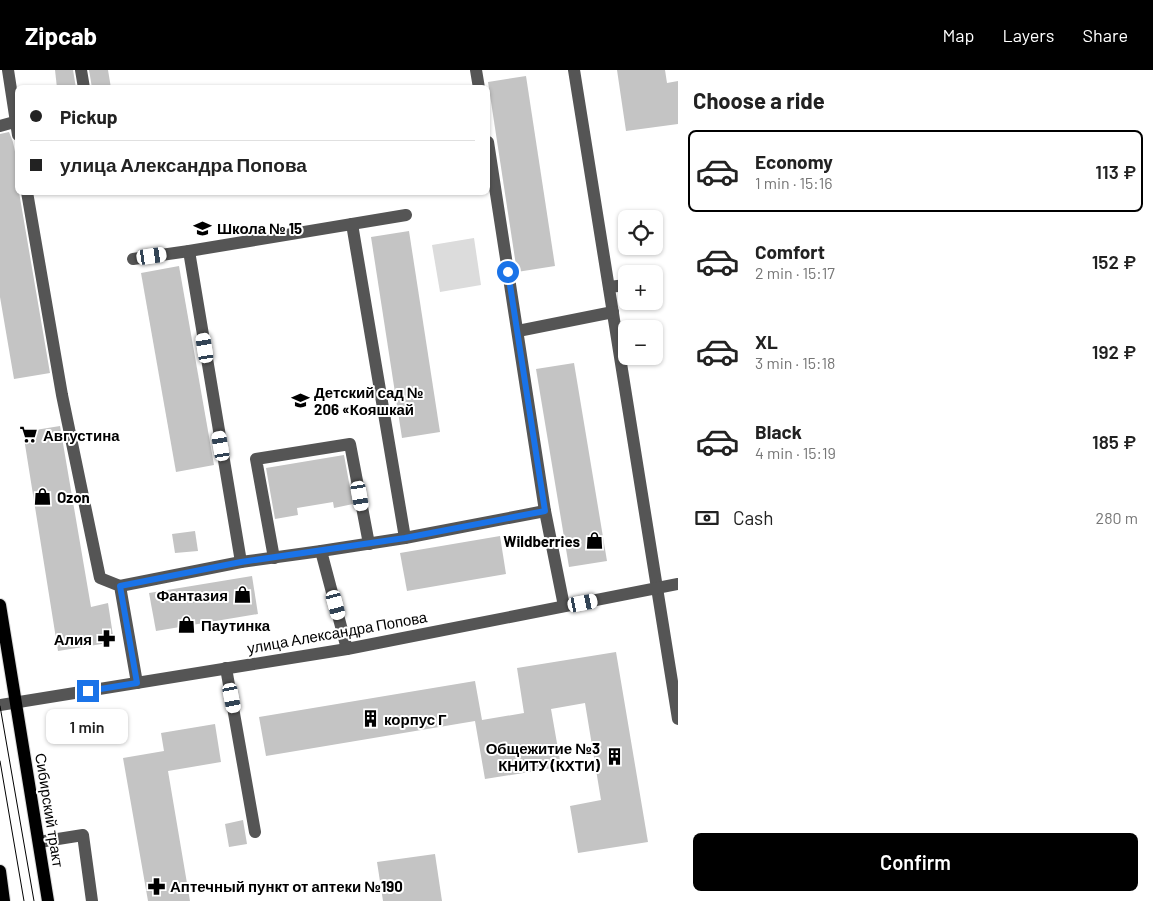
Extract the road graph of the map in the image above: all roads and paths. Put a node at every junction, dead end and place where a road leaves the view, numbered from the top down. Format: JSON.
{"nodes":[{"id":1,"x":8,"y":70,"type":"edge"},
{"id":2,"x":82,"y":70,"type":"edge"},
{"id":3,"x":476,"y":70,"type":"edge"},
{"id":4,"x":574,"y":70,"type":"edge"},
{"id":5,"x":84,"y":85,"type":"edge"},
{"id":6,"x":478,"y":85,"type":"edge"},
{"id":7,"x":15,"y":115,"type":"edge"},
{"id":8,"x":15,"y":121,"type":"edge"},
{"id":9,"x":0,"y":126,"type":"edge"},
{"id":10,"x":490,"y":155,"type":"edge"},
{"id":11,"x":28,"y":195,"type":"edge"},
{"id":12,"x":406,"y":215,"type":"dead end"},
{"id":13,"x":352,"y":224,"type":"junction"},
{"id":14,"x":189,"y":251,"type":"junction"},
{"id":15,"x":133,"y":259,"type":"dead end"},
{"id":16,"x":618,"y":286,"type":"edge"},
{"id":17,"x":609,"y":287,"type":"junction"},
{"id":18,"x":613,"y":312,"type":"junction"},
{"id":19,"x":518,"y":331,"type":"junction"},
{"id":20,"x":545,"y":511,"type":"junction"},
{"id":21,"x":405,"y":538,"type":"junction"},
{"id":22,"x":369,"y":544,"type":"junction"},
{"id":23,"x":321,"y":551,"type":"junction"},
{"id":24,"x":274,"y":558,"type":"junction"},
{"id":25,"x":241,"y":562,"type":"junction"},
{"id":26,"x":678,"y":584,"type":"edge"},
{"id":27,"x":120,"y":586,"type":"junction"},
{"id":28,"x":656,"y":588,"type":"junction"},
{"id":29,"x":0,"y":605,"type":"edge"},
{"id":30,"x":564,"y":606,"type":"junction"},
{"id":31,"x":347,"y":649,"type":"junction"},
{"id":32,"x":226,"y":668,"type":"junction"},
{"id":33,"x":137,"y":683,"type":"junction"},
{"id":34,"x":16,"y":702,"type":"junction"},
{"id":35,"x":0,"y":705,"type":"edge"},
{"id":36,"x":678,"y":719,"type":"edge"},
{"id":37,"x":255,"y":832,"type":"dead end"},
{"id":38,"x":39,"y":842,"type":"junction"},
{"id":39,"x":0,"y":871,"type":"edge"},
{"id":40,"x":3,"y":900,"type":"edge"},
{"id":41,"x":48,"y":901,"type":"edge"},
{"id":42,"x":92,"y":901,"type":"edge"}],
"edges":[{"from":1,"to":7,"type":"street"},
{"from":2,"to":5,"type":"street"},
{"from":3,"to":6,"type":"street"},
{"from":4,"to":17,"type":"street"},
{"from":8,"to":9,"type":"street"},
{"from":10,"to":19,"type":"street"},
{"from":11,"to":27,"type":"street"},
{"from":12,"to":13,"type":"street"},
{"from":13,"to":14,"type":"street"},
{"from":13,"to":21,"type":"street"},
{"from":14,"to":15,"type":"street"},
{"from":14,"to":25,"type":"street"},
{"from":16,"to":17,"type":"street"},
{"from":17,"to":18,"type":"street"},
{"from":18,"to":19,"type":"street"},
{"from":18,"to":28,"type":"street"},
{"from":19,"to":20,"type":"street"},
{"from":20,"to":21,"type":"street"},
{"from":20,"to":30,"type":"street"},
{"from":21,"to":22,"type":"street"},
{"from":22,"to":23,"type":"street"},
{"from":22,"to":24,"type":"street"},
{"from":23,"to":24,"type":"street"},
{"from":23,"to":31,"type":"street"},
{"from":24,"to":25,"type":"street"},
{"from":25,"to":27,"type":"street"},
{"from":26,"to":28,"type":"street","name":"улица Александра Попова"},
{"from":27,"to":33,"type":"street"},
{"from":28,"to":30,"type":"street","name":"улица Александра Попова"},
{"from":28,"to":36,"type":"street"},
{"from":29,"to":34,"type":"main road","name":"Сибирский тракт"},
{"from":30,"to":31,"type":"street","name":"улица Александра Попова"},
{"from":31,"to":32,"type":"street","name":"улица Александра Попова"},
{"from":32,"to":33,"type":"street","name":"улица Александра Попова"},
{"from":32,"to":37,"type":"street"},
{"from":33,"to":34,"type":"street","name":"улица Александра Попова"},
{"from":34,"to":35,"type":"street","name":"улица Александра Попова"},
{"from":34,"to":38,"type":"main road","name":"Сибирский тракт"},
{"from":38,"to":41,"type":"main road","name":"Сибирский тракт"},
{"from":38,"to":42,"type":"street"},
{"from":39,"to":40,"type":"main road"}]}
